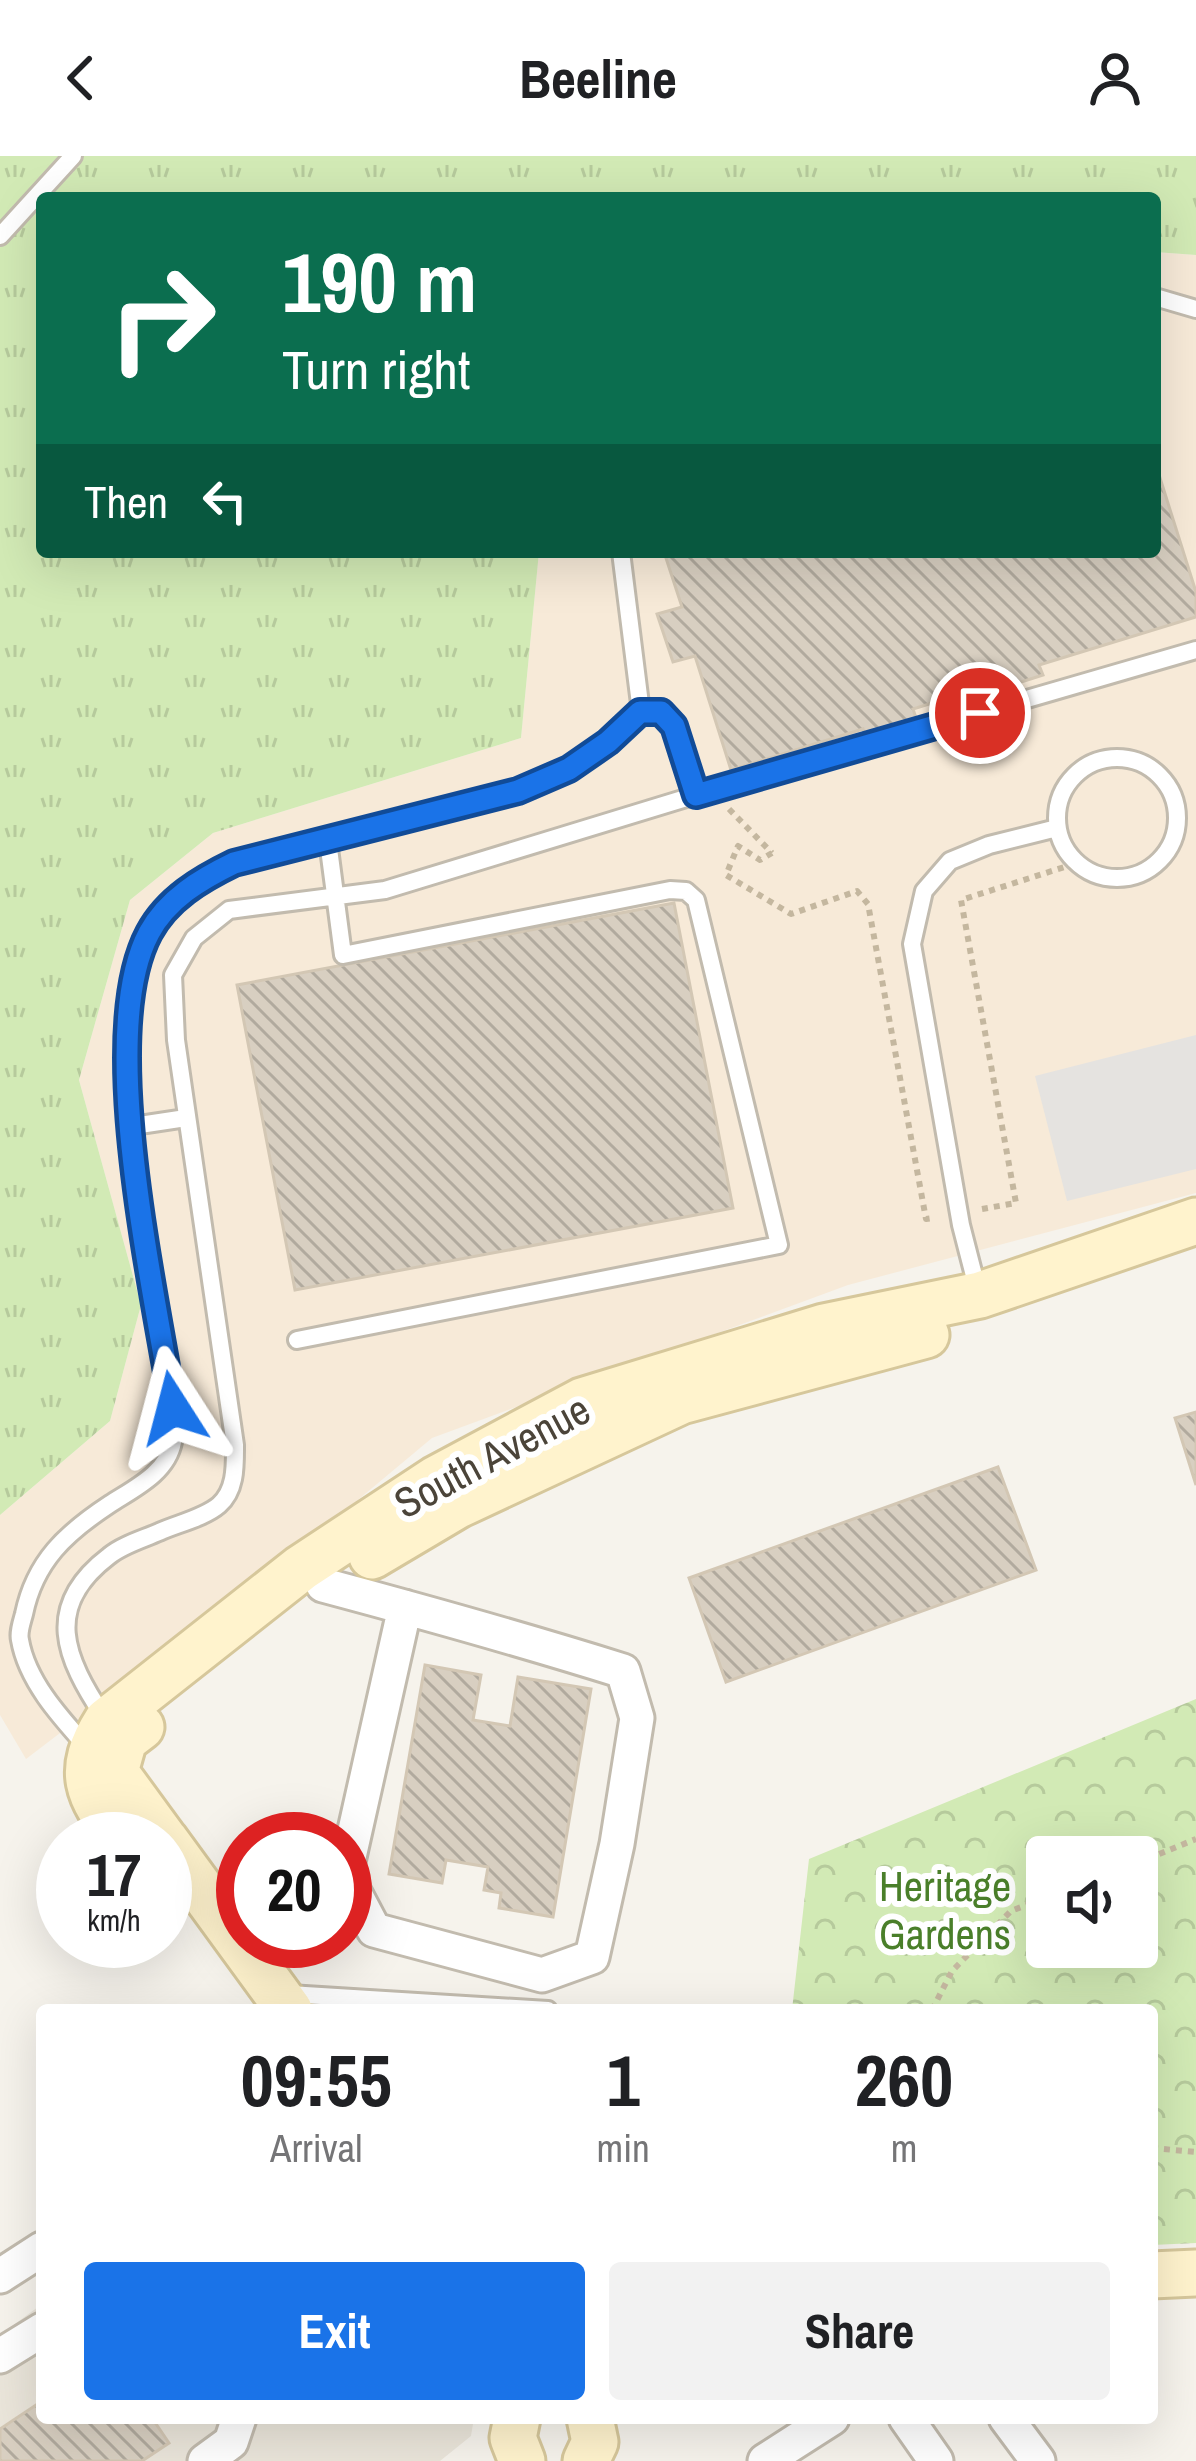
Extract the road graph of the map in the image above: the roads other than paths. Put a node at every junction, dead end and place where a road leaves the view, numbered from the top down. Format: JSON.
{"nodes":[{"id":1,"x":73,"y":156,"type":"edge"},
{"id":2,"x":40,"y":192,"type":"edge"},
{"id":3,"x":36,"y":197,"type":"edge"},
{"id":4,"x":0,"y":236,"type":"edge"},
{"id":5,"x":1161,"y":299,"type":"edge"},
{"id":6,"x":1196,"y":309,"type":"edge"},
{"id":7,"x":622,"y":558,"type":"edge"},
{"id":8,"x":1196,"y":650,"type":"edge"},
{"id":9,"x":640,"y":712,"type":"junction"},
{"id":10,"x":696,"y":795,"type":"junction"},
{"id":11,"x":1058,"y":828,"type":"junction"},
{"id":12,"x":328,"y":841,"type":"junction"},
{"id":13,"x":336,"y":896,"type":"junction"},
{"id":14,"x":186,"y":1118,"type":"junction"},
{"id":15,"x":133,"y":1126,"type":"junction"},
{"id":16,"x":1196,"y":1220,"type":"edge"},
{"id":17,"x":1196,"y":1243,"type":"edge"},
{"id":18,"x":980,"y":1295,"type":"junction"},
{"id":19,"x":297,"y":1340,"type":"dead end"},
{"id":20,"x":323,"y":1585,"type":"junction"},
{"id":21,"x":404,"y":1607,"type":"junction"},
{"id":22,"x":109,"y":1746,"type":"junction"},
{"id":23,"x":103,"y":1812,"type":"edge"},
{"id":24,"x":148,"y":1812,"type":"edge"},
{"id":25,"x":192,"y":1881,"type":"edge"},
{"id":26,"x":192,"y":1920,"type":"edge"},
{"id":27,"x":274,"y":2004,"type":"edge"},
{"id":28,"x":36,"y":2253,"type":"edge"},
{"id":29,"x":1196,"y":2272,"type":"edge"},
{"id":30,"x":1158,"y":2275,"type":"edge"},
{"id":31,"x":0,"y":2276,"type":"edge"},
{"id":32,"x":36,"y":2334,"type":"edge"},
{"id":33,"x":0,"y":2356,"type":"edge"},
{"id":34,"x":236,"y":2424,"type":"edge"},
{"id":35,"x":516,"y":2424,"type":"edge"},
{"id":36,"x":823,"y":2424,"type":"edge"},
{"id":37,"x":910,"y":2424,"type":"edge"},
{"id":38,"x":1010,"y":2424,"type":"edge"},
{"id":39,"x":205,"y":2461,"type":"edge"},
{"id":40,"x":522,"y":2461,"type":"edge"},
{"id":41,"x":765,"y":2461,"type":"edge"},
{"id":42,"x":936,"y":2461,"type":"edge"},
{"id":43,"x":1038,"y":2461,"type":"edge"}],
"edges":[{"from":1,"to":2,"type":"lane"},
{"from":3,"to":4,"type":"lane"},
{"from":5,"to":6,"type":"lane"},
{"from":7,"to":9,"type":"lane"},
{"from":8,"to":10,"type":"lane"},
{"from":9,"to":10,"type":"lane"},
{"from":9,"to":12,"type":"lane"},
{"from":10,"to":13,"type":"lane"},
{"from":11,"to":11,"type":"lane"},
{"from":11,"to":18,"type":"lane"},
{"from":12,"to":13,"type":"lane"},
{"from":12,"to":15,"type":"lane"},
{"from":13,"to":14,"type":"lane"},
{"from":13,"to":19,"type":"lane"},
{"from":14,"to":15,"type":"lane"},
{"from":14,"to":22,"type":"lane"},
{"from":15,"to":22,"type":"lane"},
{"from":16,"to":18,"type":"street","name":"South Avenue"},
{"from":17,"to":20,"type":"street"},
{"from":18,"to":22,"type":"street","name":"South Avenue"},
{"from":20,"to":21,"type":"street"},
{"from":20,"to":22,"type":"street"},
{"from":21,"to":21,"type":"street"},
{"from":22,"to":23,"type":"street"},
{"from":22,"to":24,"type":"street"},
{"from":25,"to":27,"type":"street"},
{"from":26,"to":27,"type":"street"},
{"from":28,"to":31,"type":"street"},
{"from":29,"to":30,"type":"street"},
{"from":32,"to":33,"type":"street"},
{"from":34,"to":39,"type":"street"},
{"from":35,"to":40,"type":"street"},
{"from":36,"to":41,"type":"street"},
{"from":37,"to":42,"type":"street"},
{"from":38,"to":43,"type":"street"}]}
